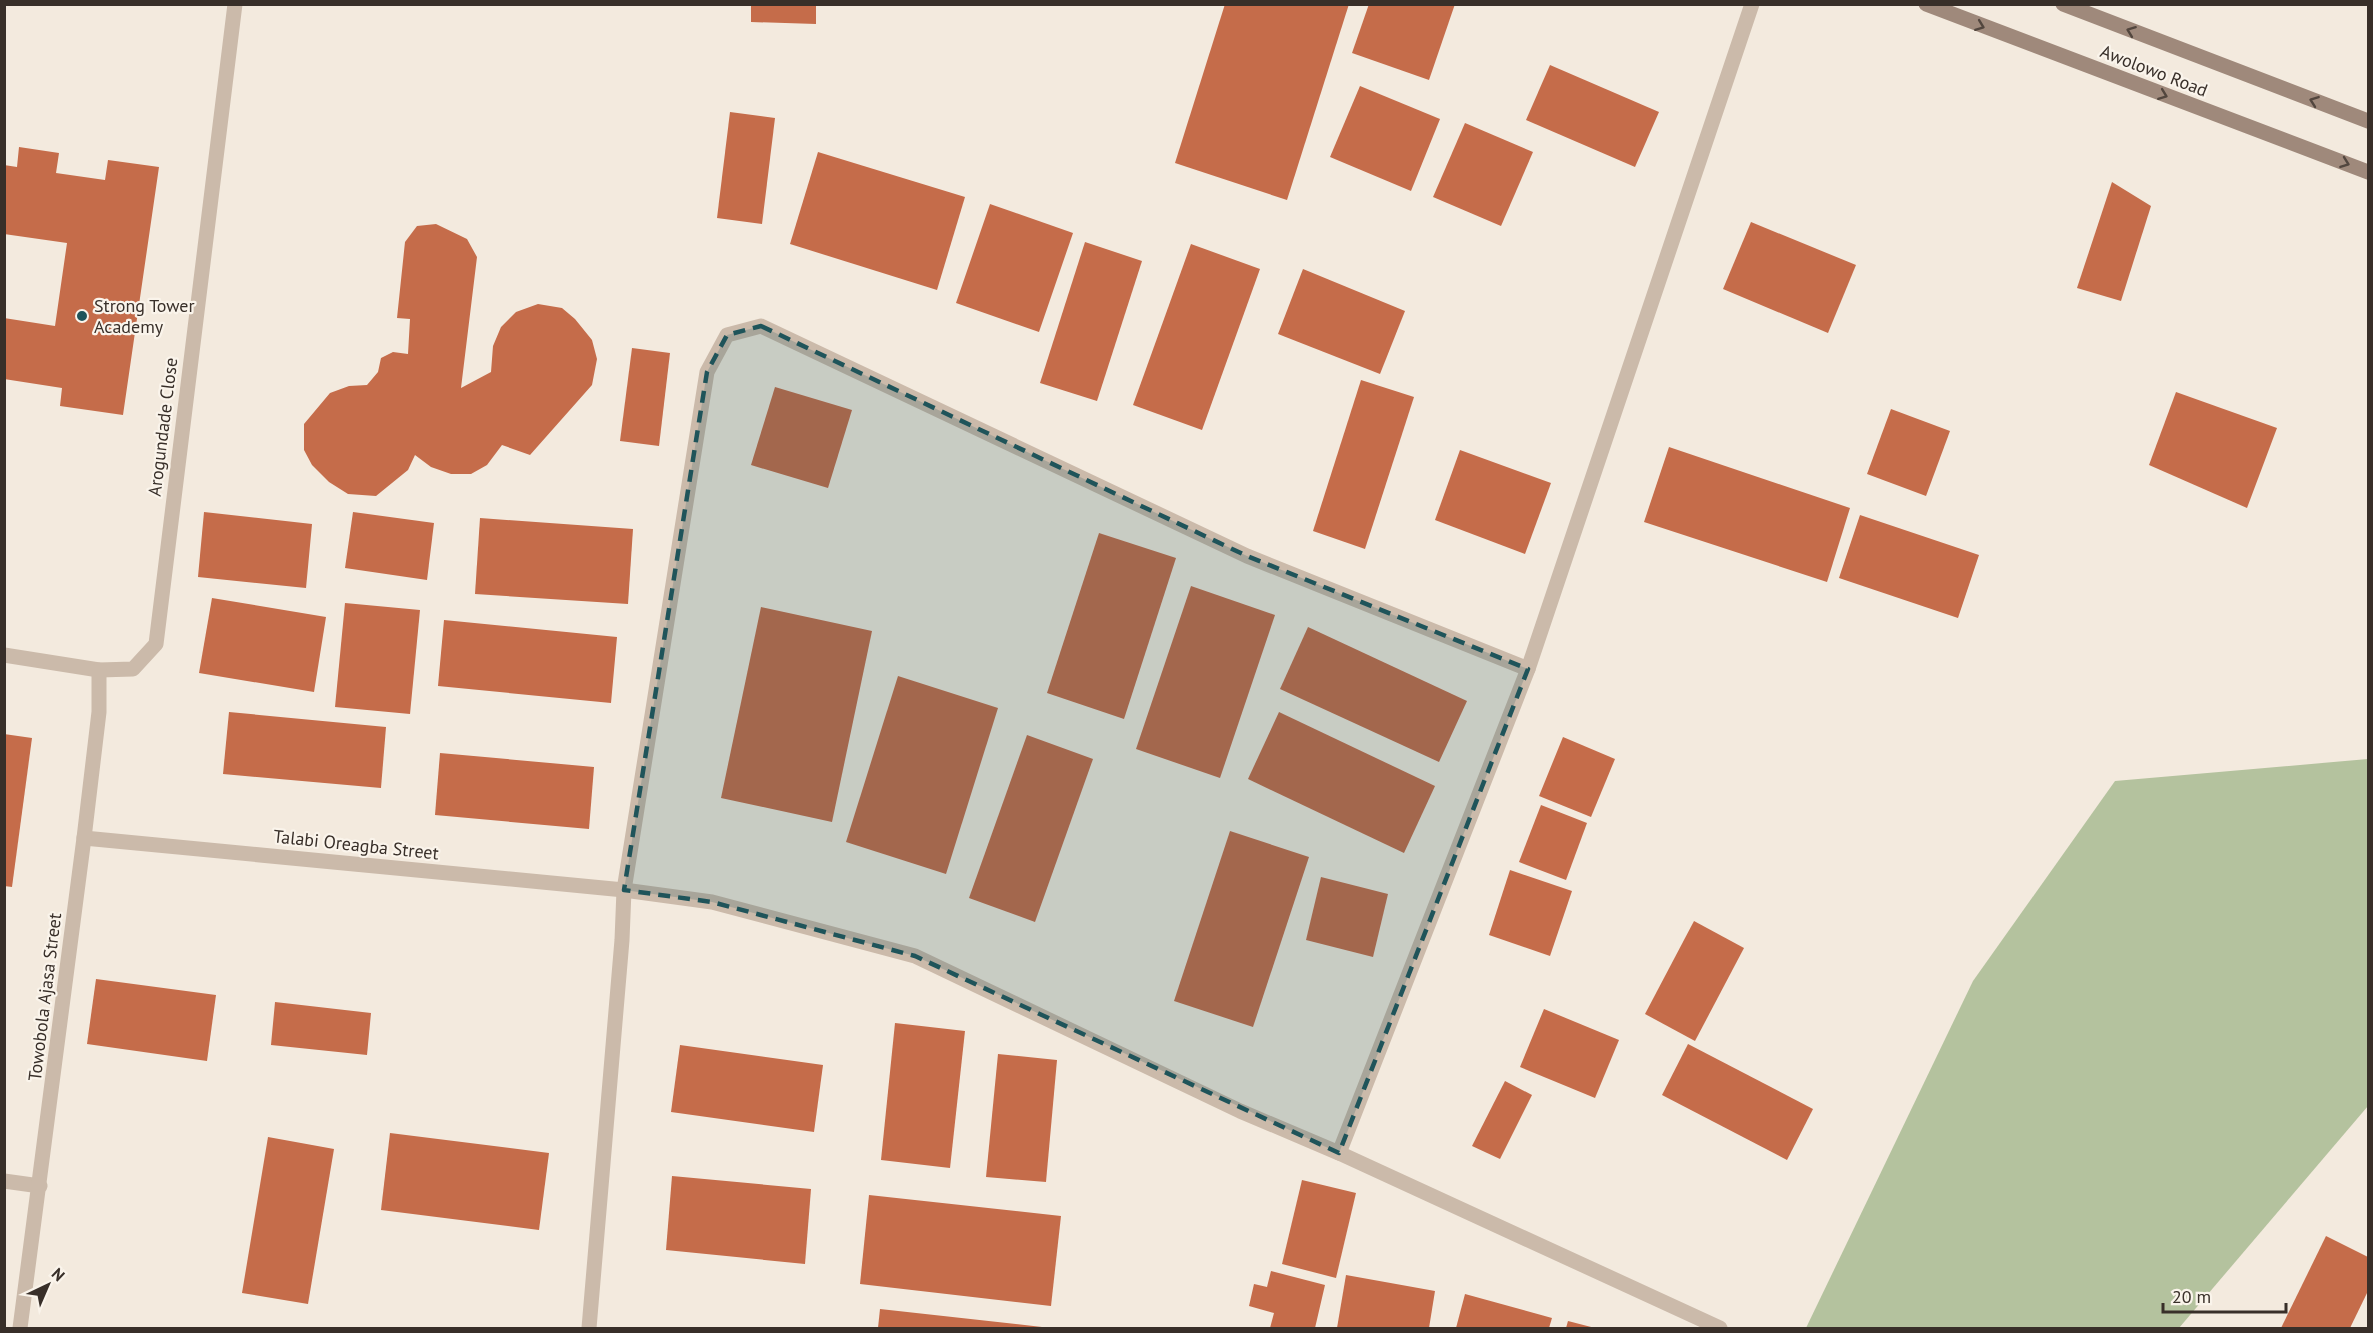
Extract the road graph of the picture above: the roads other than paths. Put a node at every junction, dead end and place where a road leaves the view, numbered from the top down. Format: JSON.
{"nodes":[{"id":1,"x":235,"y":4,"type":"edge"},
{"id":2,"x":1752,"y":4,"type":"edge"},
{"id":3,"x":1926,"y":4,"type":"edge"},
{"id":4,"x":2062,"y":4,"type":"edge"},
{"id":5,"x":2368,"y":121,"type":"edge"},
{"id":6,"x":2368,"y":172,"type":"edge"},
{"id":7,"x":4,"y":654,"type":"edge"},
{"id":8,"x":1528,"y":669,"type":"junction"},
{"id":9,"x":99,"y":670,"type":"junction"},
{"id":10,"x":84,"y":838,"type":"junction"},
{"id":11,"x":624,"y":890,"type":"junction"},
{"id":12,"x":1339,"y":1153,"type":"junction"},
{"id":13,"x":4,"y":1181,"type":"edge"},
{"id":14,"x":40,"y":1186,"type":"junction"},
{"id":15,"x":20,"y":1329,"type":"edge"},
{"id":16,"x":589,"y":1329,"type":"edge"},
{"id":17,"x":1720,"y":1329,"type":"edge"}],
"edges":[{"from":1,"to":9,"type":"street","name":"Arogundade Close"},
{"from":2,"to":8,"type":"street"},
{"from":3,"to":6,"type":"main road","name":"Awolowo Road","one_way":true},
{"from":5,"to":4,"type":"main road","name":"Awolowo Road","one_way":true},
{"from":7,"to":9,"type":"street","name":"Arogundade Close"},
{"from":8,"to":11,"type":"street"},
{"from":8,"to":12,"type":"street"},
{"from":9,"to":10,"type":"street","name":"Towobola Ajasa Street"},
{"from":10,"to":11,"type":"street","name":"Talabi Oreagba Street"},
{"from":10,"to":14,"type":"street","name":"Towobola Ajasa Street"},
{"from":11,"to":12,"type":"street","name":"Talabi Oreagba Street"},
{"from":11,"to":16,"type":"street"},
{"from":12,"to":17,"type":"street","name":"Talabi Oreagba Street"},
{"from":13,"to":14,"type":"street"},
{"from":14,"to":15,"type":"street","name":"Towobola Ajasa Street"}]}
